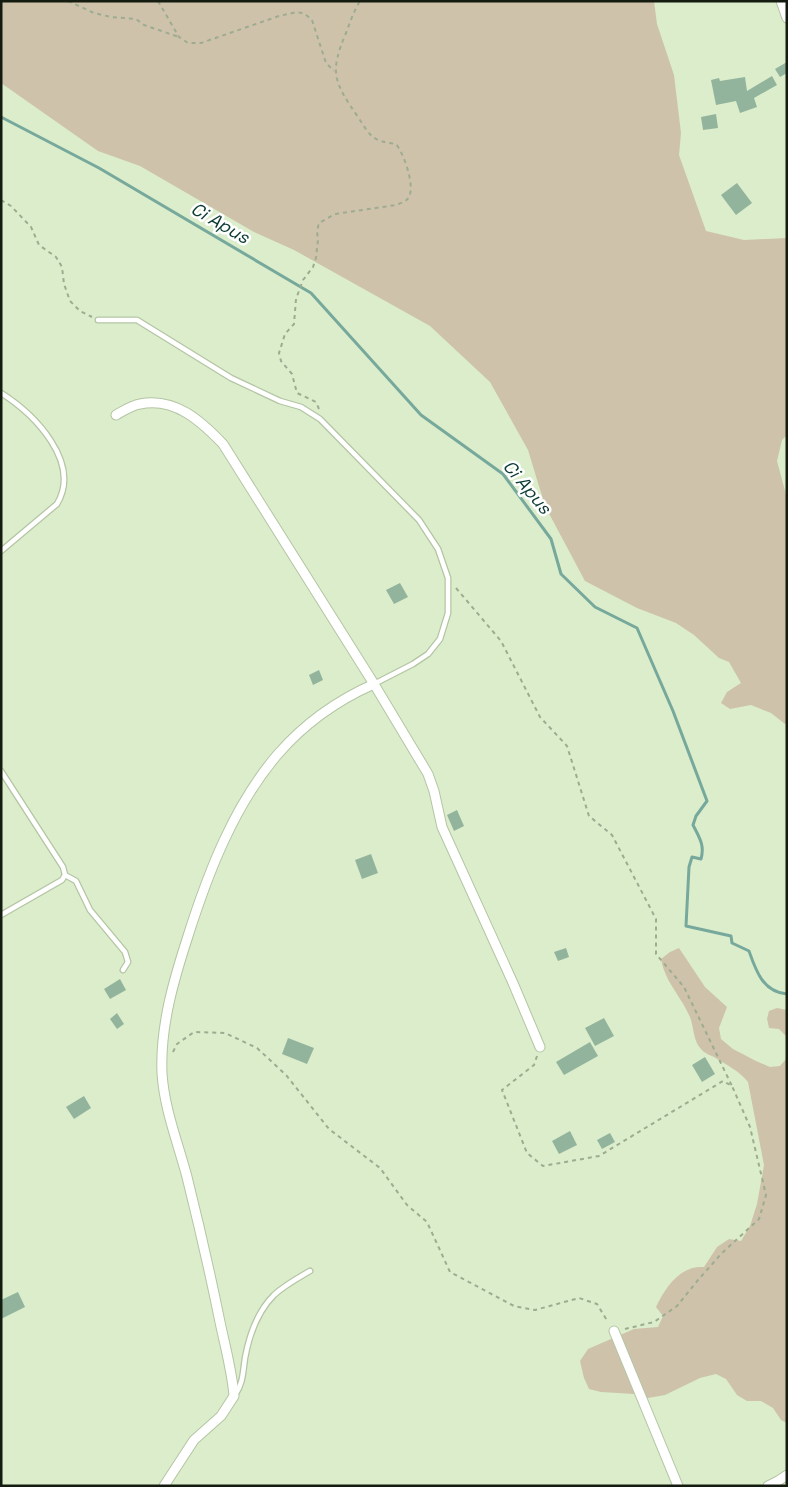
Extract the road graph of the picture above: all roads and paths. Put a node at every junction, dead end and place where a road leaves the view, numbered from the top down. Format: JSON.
{"nodes":[{"id":1,"x":68,"y":1,"type":"edge"},
{"id":2,"x":158,"y":1,"type":"edge"},
{"id":3,"x":360,"y":1,"type":"edge"},
{"id":4,"x":781,"y":1,"type":"edge"},
{"id":5,"x":787,"y":18,"type":"edge"},
{"id":6,"x":179,"y":37,"type":"junction"},
{"id":7,"x":335,"y":71,"type":"junction"},
{"id":8,"x":1,"y":200,"type":"edge"},
{"id":9,"x":98,"y":320,"type":"joint"},
{"id":10,"x":1,"y":393,"type":"edge"},
{"id":11,"x":116,"y":415,"type":"dead end"},
{"id":12,"x":320,"y":419,"type":"junction"},
{"id":13,"x":1,"y":551,"type":"edge"},
{"id":14,"x":448,"y":578,"type":"junction"},
{"id":15,"x":374,"y":684,"type":"junction"},
{"id":16,"x":1,"y":771,"type":"edge"},
{"id":17,"x":65,"y":875,"type":"junction"},
{"id":18,"x":1,"y":915,"type":"edge"},
{"id":19,"x":122,"y":970,"type":"dead end"},
{"id":20,"x":540,"y":1047,"type":"joint"},
{"id":21,"x":162,"y":1073,"type":"junction"},
{"id":22,"x":732,"y":1086,"type":"junction"},
{"id":23,"x":310,"y":1271,"type":"dead end"},
{"id":24,"x":614,"y":1331,"type":"junction"},
{"id":25,"x":234,"y":1396,"type":"junction"},
{"id":26,"x":787,"y":1474,"type":"edge"},
{"id":27,"x":164,"y":1486,"type":"edge"},
{"id":28,"x":678,"y":1486,"type":"edge"},
{"id":29,"x":768,"y":1486,"type":"edge"}],
"edges":[{"from":1,"to":6,"type":"path"},
{"from":2,"to":6,"type":"path"},
{"from":3,"to":7,"type":"path"},
{"from":4,"to":5,"type":"street"},
{"from":6,"to":7,"type":"path"},
{"from":7,"to":12,"type":"path"},
{"from":8,"to":9,"type":"path"},
{"from":9,"to":12,"type":"lane"},
{"from":10,"to":13,"type":"lane"},
{"from":11,"to":15,"type":"street"},
{"from":12,"to":14,"type":"lane"},
{"from":14,"to":15,"type":"lane"},
{"from":14,"to":22,"type":"path"},
{"from":15,"to":20,"type":"street"},
{"from":15,"to":21,"type":"street"},
{"from":16,"to":17,"type":"lane"},
{"from":17,"to":18,"type":"lane"},
{"from":17,"to":19,"type":"lane"},
{"from":20,"to":22,"type":"path"},
{"from":21,"to":24,"type":"path"},
{"from":21,"to":25,"type":"street"},
{"from":22,"to":24,"type":"path"},
{"from":23,"to":25,"type":"lane"},
{"from":24,"to":28,"type":"street"},
{"from":25,"to":27,"type":"street"},
{"from":26,"to":29,"type":"street"}]}
